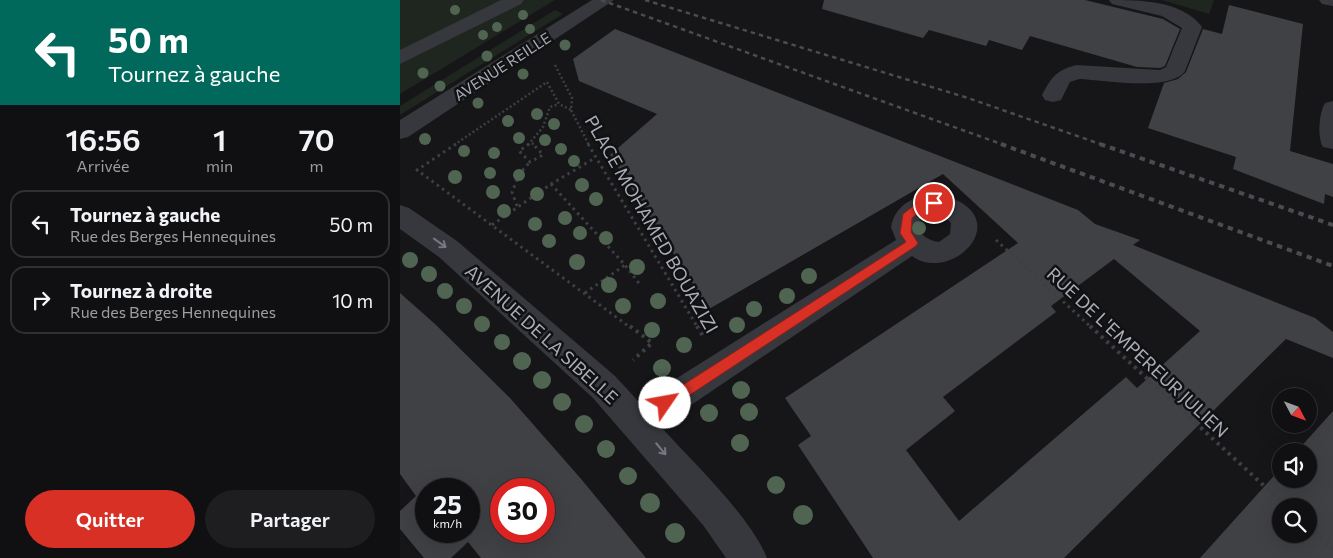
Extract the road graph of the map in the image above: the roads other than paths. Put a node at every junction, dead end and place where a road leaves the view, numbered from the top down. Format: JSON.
{"nodes":[{"id":1,"x":515,"y":0,"type":"edge"},
{"id":2,"x":605,"y":0,"type":"edge"},
{"id":3,"x":1118,"y":0,"type":"edge"},
{"id":4,"x":1328,"y":0,"type":"edge"},
{"id":5,"x":1333,"y":1,"type":"edge"},
{"id":6,"x":400,"y":58,"type":"edge"},
{"id":7,"x":1054,"y":95,"type":"dead end"},
{"id":8,"x":1333,"y":108,"type":"edge"},
{"id":9,"x":400,"y":131,"type":"edge"},
{"id":10,"x":1331,"y":141,"type":"dead end"},
{"id":11,"x":400,"y":215,"type":"edge"},
{"id":12,"x":912,"y":243,"type":"junction"},
{"id":13,"x":637,"y":422,"type":"junction"},
{"id":14,"x":749,"y":558,"type":"edge"}],
"edges":[{"from":1,"to":6,"type":"street"},
{"from":2,"to":9,"type":"street","name":"AVENUE REILLE"},
{"from":3,"to":7,"type":"street"},
{"from":4,"to":5,"type":"street"},
{"from":8,"to":10,"type":"street"},
{"from":11,"to":13,"type":"street","name":"AVENUE DE LA SIBELLE","one_way":true},
{"from":12,"to":12,"type":"street"},
{"from":12,"to":13,"type":"street"},
{"from":13,"to":14,"type":"street","name":"AVENUE DE LA SIBELLE","one_way":true}]}
